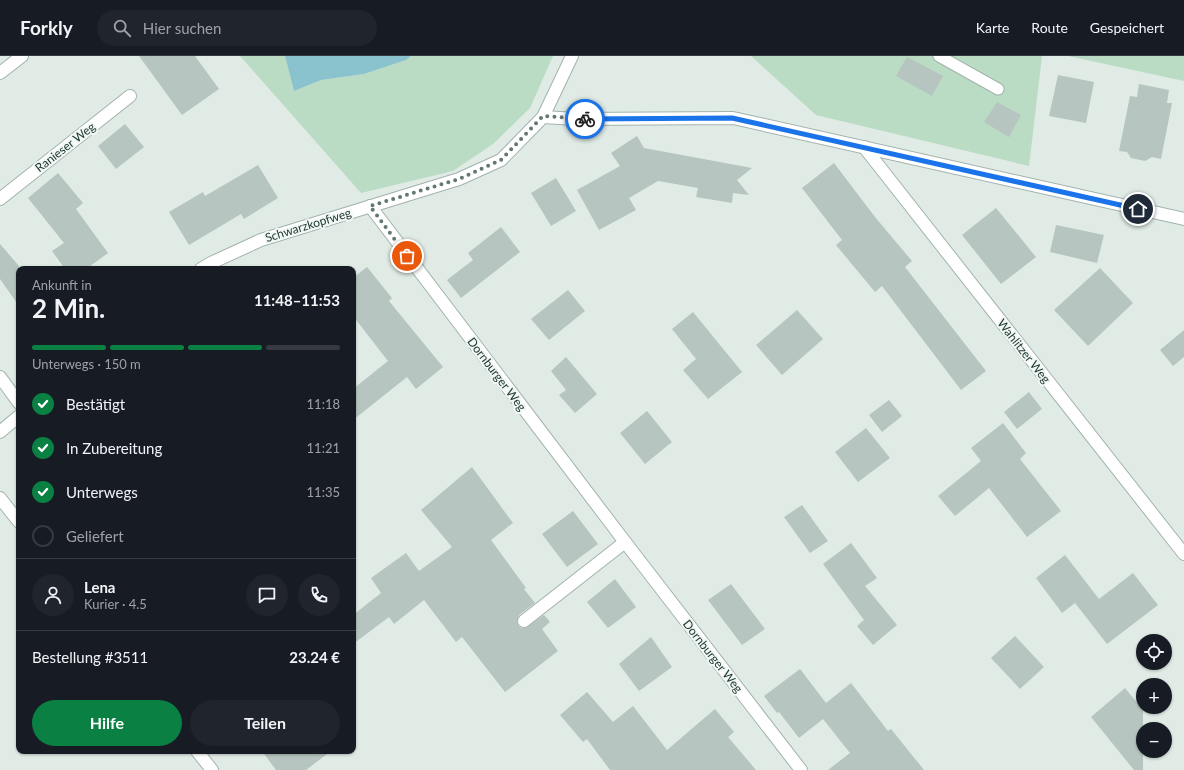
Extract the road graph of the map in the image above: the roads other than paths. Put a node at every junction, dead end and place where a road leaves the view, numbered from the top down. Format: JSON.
{"nodes":[{"id":1,"x":22,"y":56,"type":"edge"},
{"id":2,"x":572,"y":56,"type":"edge"},
{"id":3,"x":939,"y":56,"type":"edge"},
{"id":4,"x":0,"y":73,"type":"edge"},
{"id":5,"x":998,"y":88,"type":"dead end"},
{"id":6,"x":130,"y":96,"type":"dead end"},
{"id":7,"x":543,"y":116,"type":"junction"},
{"id":8,"x":864,"y":147,"type":"junction"},
{"id":9,"x":0,"y":199,"type":"edge"},
{"id":10,"x":370,"y":206,"type":"junction"},
{"id":11,"x":1184,"y":220,"type":"edge"},
{"id":12,"x":206,"y":266,"type":"edge"},
{"id":13,"x":0,"y":377,"type":"edge"},
{"id":14,"x":16,"y":398,"type":"edge"},
{"id":15,"x":16,"y":419,"type":"edge"},
{"id":16,"x":0,"y":432,"type":"edge"},
{"id":17,"x":0,"y":498,"type":"edge"},
{"id":18,"x":16,"y":518,"type":"edge"},
{"id":19,"x":625,"y":542,"type":"junction"},
{"id":20,"x":1184,"y":554,"type":"edge"},
{"id":21,"x":524,"y":621,"type":"dead end"},
{"id":22,"x":199,"y":754,"type":"edge"},
{"id":23,"x":212,"y":770,"type":"edge"},
{"id":24,"x":801,"y":770,"type":"edge"}],
"edges":[{"from":1,"to":4,"type":"street"},
{"from":2,"to":7,"type":"street","name":"Schwarzkopfweg"},
{"from":3,"to":5,"type":"lane"},
{"from":6,"to":9,"type":"street","name":"Ranieser Weg"},
{"from":7,"to":8,"type":"street"},
{"from":7,"to":10,"type":"street","name":"Schwarzkopfweg"},
{"from":8,"to":11,"type":"street"},
{"from":8,"to":20,"type":"street","name":"Wahlitzer Weg"},
{"from":10,"to":12,"type":"street","name":"Schwarzkopfweg"},
{"from":10,"to":19,"type":"street","name":"Dornburger Weg"},
{"from":13,"to":14,"type":"street"},
{"from":15,"to":16,"type":"street"},
{"from":17,"to":18,"type":"street"},
{"from":19,"to":21,"type":"street"},
{"from":19,"to":24,"type":"street","name":"Dornburger Weg"},
{"from":22,"to":23,"type":"street"}]}
